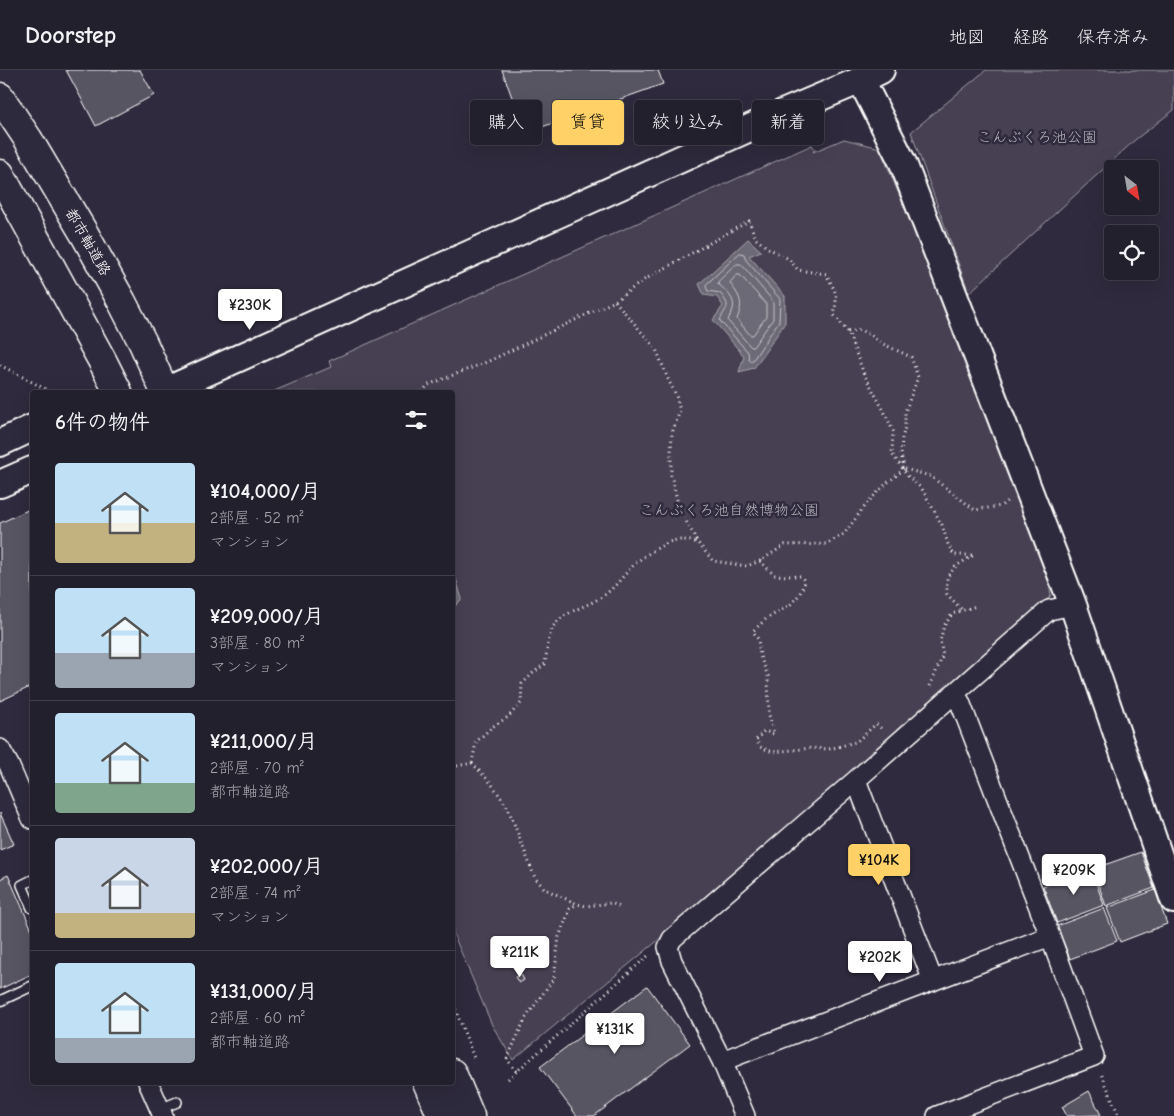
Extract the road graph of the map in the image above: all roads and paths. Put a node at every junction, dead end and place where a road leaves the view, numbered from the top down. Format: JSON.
{"nodes":[{"id":1,"x":865,"y":73,"type":"edge"},
{"id":2,"x":0,"y":96,"type":"edge"},
{"id":3,"x":0,"y":174,"type":"edge"},
{"id":4,"x":615,"y":301,"type":"junction"},
{"id":5,"x":848,"y":332,"type":"junction"},
{"id":6,"x":0,"y":364,"type":"edge"},
{"id":7,"x":47,"y":390,"type":"edge"},
{"id":8,"x":117,"y":390,"type":"edge"},
{"id":9,"x":163,"y":390,"type":"edge"},
{"id":10,"x":168,"y":390,"type":"edge"},
{"id":11,"x":424,"y":390,"type":"edge"},
{"id":12,"x":30,"y":429,"type":"edge"},
{"id":13,"x":0,"y":443,"type":"edge"},
{"id":14,"x":904,"y":469,"type":"junction"},
{"id":15,"x":30,"y":471,"type":"edge"},
{"id":16,"x":0,"y":484,"type":"edge"},
{"id":17,"x":1026,"y":484,"type":"junction"},
{"id":18,"x":698,"y":543,"type":"junction"},
{"id":19,"x":760,"y":561,"type":"junction"},
{"id":20,"x":1073,"y":605,"type":"junction"},
{"id":21,"x":976,"y":606,"type":"dead end"},
{"id":22,"x":962,"y":610,"type":"junction"},
{"id":23,"x":930,"y":687,"type":"dead end"},
{"id":24,"x":954,"y":693,"type":"junction"},
{"id":25,"x":883,"y":730,"type":"dead end"},
{"id":26,"x":0,"y":749,"type":"edge"},
{"id":27,"x":472,"y":763,"type":"junction"},
{"id":28,"x":455,"y":766,"type":"edge"},
{"id":29,"x":856,"y":780,"type":"junction"},
{"id":30,"x":30,"y":813,"type":"edge"},
{"id":31,"x":30,"y":881,"type":"edge"},
{"id":32,"x":1174,"y":900,"type":"edge"},
{"id":33,"x":30,"y":903,"type":"edge"},
{"id":34,"x":577,"y":904,"type":"junction"},
{"id":35,"x":620,"y":907,"type":"dead end"},
{"id":36,"x":1050,"y":936,"type":"junction"},
{"id":37,"x":668,"y":947,"type":"junction"},
{"id":38,"x":933,"y":981,"type":"junction"},
{"id":39,"x":30,"y":987,"type":"edge"},
{"id":40,"x":0,"y":1001,"type":"edge"},
{"id":41,"x":1094,"y":1056,"type":"junction"},
{"id":42,"x":722,"y":1061,"type":"junction"},
{"id":43,"x":516,"y":1071,"type":"junction"},
{"id":44,"x":508,"y":1079,"type":"dead end"},
{"id":45,"x":455,"y":1080,"type":"edge"},
{"id":46,"x":150,"y":1085,"type":"edge"},
{"id":47,"x":428,"y":1085,"type":"edge"},
{"id":48,"x":167,"y":1109,"type":"edge"},
{"id":49,"x":442,"y":1116,"type":"edge"},
{"id":50,"x":470,"y":1116,"type":"edge"},
{"id":51,"x":744,"y":1116,"type":"edge"},
{"id":52,"x":937,"y":1116,"type":"edge"},
{"id":53,"x":1119,"y":1116,"type":"edge"}],
"edges":[{"from":1,"to":10,"type":"street"},
{"from":1,"to":17,"type":"street"},
{"from":2,"to":9,"type":"main road","name":"都市軸道路"},
{"from":3,"to":8,"type":"main road"},
{"from":4,"to":5,"type":"path"},
{"from":4,"to":11,"type":"path"},
{"from":4,"to":18,"type":"path"},
{"from":5,"to":14,"type":"path"},
{"from":5,"to":14,"type":"path"},
{"from":6,"to":7,"type":"path"},
{"from":12,"to":13,"type":"street"},
{"from":14,"to":17,"type":"path"},
{"from":14,"to":19,"type":"path"},
{"from":14,"to":22,"type":"path"},
{"from":15,"to":16,"type":"street"},
{"from":17,"to":20,"type":"street"},
{"from":18,"to":19,"type":"path"},
{"from":18,"to":27,"type":"path"},
{"from":19,"to":25,"type":"path"},
{"from":20,"to":24,"type":"street"},
{"from":20,"to":32,"type":"street"},
{"from":21,"to":22,"type":"path"},
{"from":22,"to":23,"type":"path"},
{"from":24,"to":29,"type":"street"},
{"from":24,"to":36,"type":"street"},
{"from":26,"to":30,"type":"street"},
{"from":27,"to":28,"type":"path"},
{"from":27,"to":34,"type":"path"},
{"from":29,"to":37,"type":"street"},
{"from":29,"to":38,"type":"street"},
{"from":31,"to":33,"type":"lane"},
{"from":34,"to":35,"type":"path"},
{"from":34,"to":43,"type":"path"},
{"from":36,"to":38,"type":"street"},
{"from":36,"to":41,"type":"street"},
{"from":37,"to":42,"type":"street"},
{"from":37,"to":43,"type":"path"},
{"from":38,"to":42,"type":"street"},
{"from":39,"to":40,"type":"lane"},
{"from":41,"to":52,"type":"street"},
{"from":41,"to":53,"type":"path"},
{"from":42,"to":51,"type":"street"},
{"from":43,"to":44,"type":"path"},
{"from":45,"to":50,"type":"main road"},
{"from":46,"to":48,"type":"street"},
{"from":47,"to":49,"type":"main road"}]}
